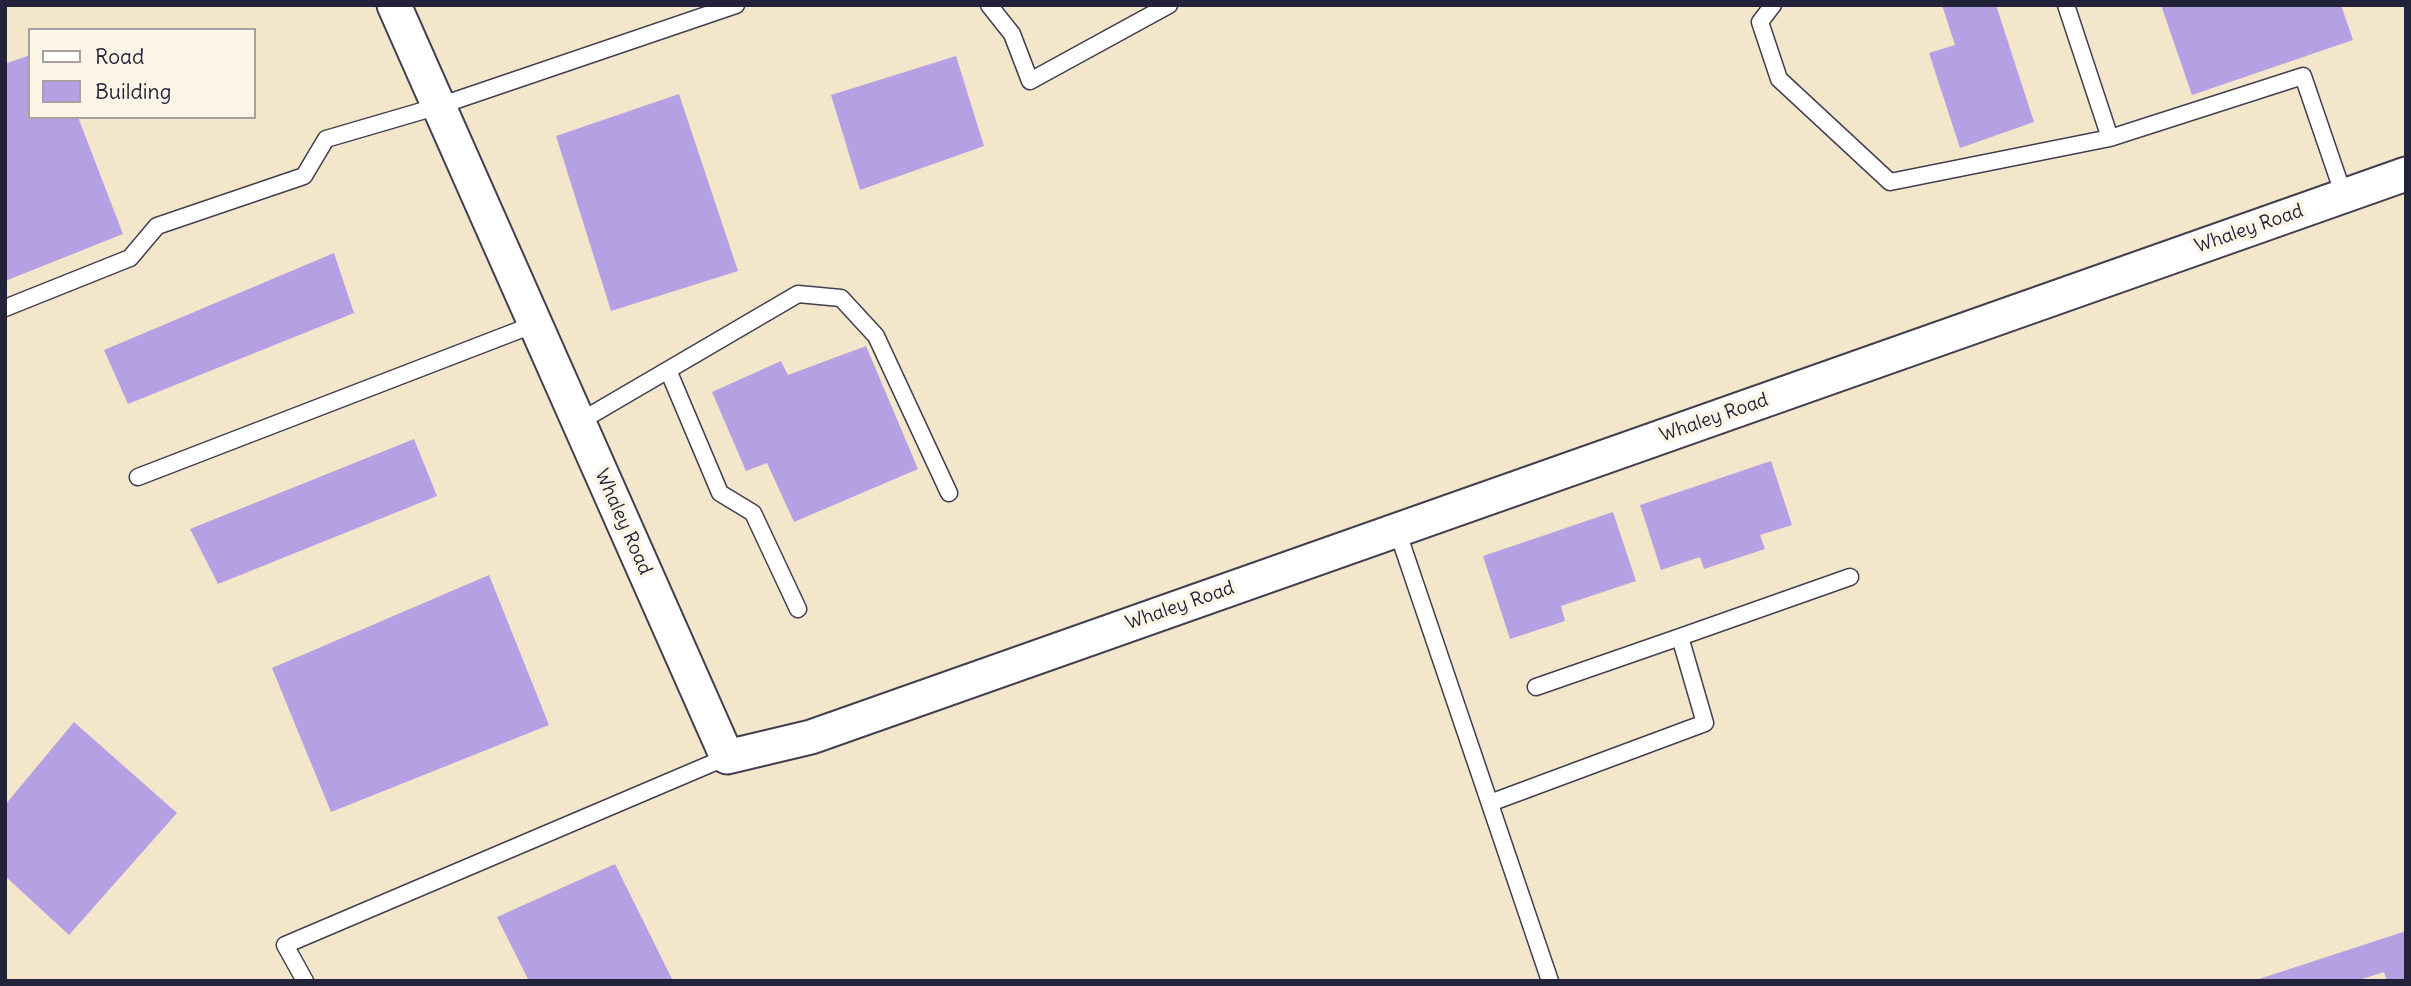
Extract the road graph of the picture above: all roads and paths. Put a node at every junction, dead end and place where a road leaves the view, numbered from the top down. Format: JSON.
{"nodes":[{"id":1,"x":394,"y":5,"type":"edge"},
{"id":2,"x":736,"y":5,"type":"edge"},
{"id":3,"x":989,"y":5,"type":"edge"},
{"id":4,"x":1169,"y":5,"type":"edge"},
{"id":5,"x":1773,"y":5,"type":"edge"},
{"id":6,"x":2066,"y":5,"type":"edge"},
{"id":7,"x":439,"y":106,"type":"junction"},
{"id":8,"x":2110,"y":138,"type":"junction"},
{"id":9,"x":2406,"y":174,"type":"edge"},
{"id":10,"x":2344,"y":196,"type":"junction"},
{"id":11,"x":5,"y":308,"type":"edge"},
{"id":12,"x":535,"y":324,"type":"junction"},
{"id":13,"x":668,"y":370,"type":"junction"},
{"id":14,"x":579,"y":422,"type":"junction"},
{"id":15,"x":138,"y":477,"type":"dead end"},
{"id":16,"x":949,"y":493,"type":"dead end"},
{"id":17,"x":1397,"y":530,"type":"junction"},
{"id":18,"x":1850,"y":577,"type":"dead end"},
{"id":19,"x":798,"y":609,"type":"dead end"},
{"id":20,"x":1680,"y":637,"type":"junction"},
{"id":21,"x":1536,"y":687,"type":"dead end"},
{"id":22,"x":727,"y":757,"type":"junction"},
{"id":23,"x":1490,"y":803,"type":"junction"},
{"id":24,"x":305,"y":981,"type":"edge"},
{"id":25,"x":1550,"y":981,"type":"edge"}],
"edges":[{"from":1,"to":7,"type":"street","name":"Whaley Road"},
{"from":2,"to":7,"type":"lane"},
{"from":3,"to":4,"type":"lane"},
{"from":5,"to":8,"type":"lane"},
{"from":6,"to":8,"type":"lane"},
{"from":7,"to":11,"type":"lane"},
{"from":7,"to":12,"type":"street","name":"Whaley Road"},
{"from":8,"to":10,"type":"lane"},
{"from":9,"to":10,"type":"street","name":"Whaley Road"},
{"from":10,"to":17,"type":"street","name":"Whaley Road"},
{"from":12,"to":14,"type":"street","name":"Whaley Road"},
{"from":12,"to":15,"type":"lane"},
{"from":13,"to":14,"type":"lane"},
{"from":13,"to":16,"type":"lane"},
{"from":13,"to":19,"type":"lane"},
{"from":14,"to":22,"type":"street","name":"Whaley Road"},
{"from":17,"to":22,"type":"street","name":"Whaley Road"},
{"from":17,"to":23,"type":"lane"},
{"from":18,"to":20,"type":"lane"},
{"from":20,"to":21,"type":"lane"},
{"from":20,"to":23,"type":"lane"},
{"from":22,"to":24,"type":"lane"},
{"from":23,"to":25,"type":"lane"}]}
